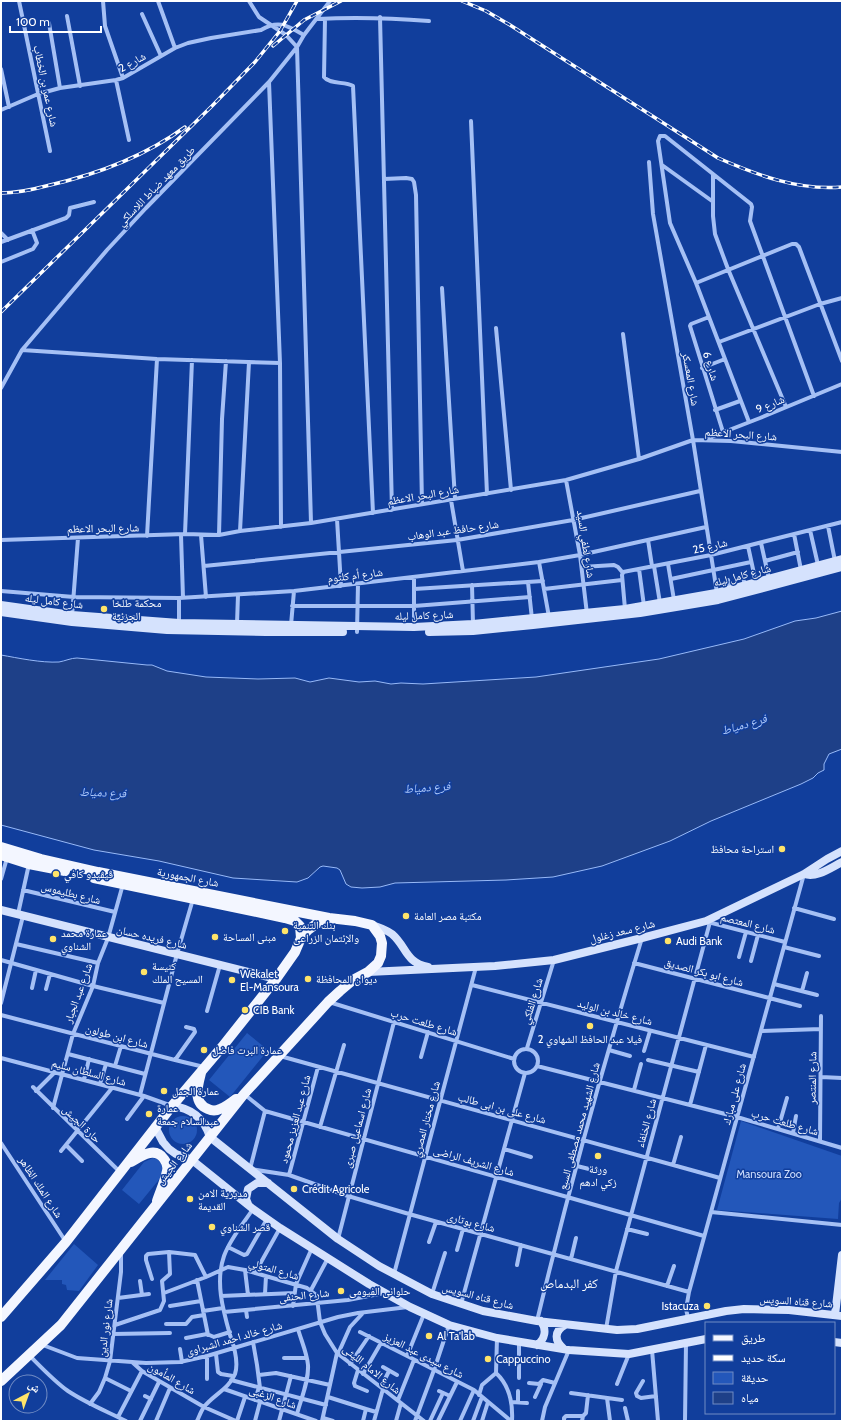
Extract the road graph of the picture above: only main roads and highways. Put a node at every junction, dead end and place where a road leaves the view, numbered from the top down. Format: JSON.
{"nodes":[{"id":1,"x":839,"y":560,"type":"edge"},
{"id":2,"x":842,"y":567,"type":"edge"},
{"id":3,"x":717,"y":596,"type":"junction"},
{"id":4,"x":1,"y":605,"type":"edge"},
{"id":5,"x":1,"y":612,"type":"edge"},
{"id":6,"x":625,"y":612,"type":"junction"},
{"id":7,"x":587,"y":615,"type":"junction"},
{"id":8,"x":72,"y":619,"type":"junction"},
{"id":9,"x":532,"y":622,"type":"junction"},
{"id":10,"x":473,"y":627,"type":"junction"},
{"id":11,"x":237,"y":628,"type":"junction"},
{"id":12,"x":357,"y":629,"type":"junction"},
{"id":13,"x":1,"y":847,"type":"edge"},
{"id":14,"x":842,"y":851,"type":"edge"},
{"id":15,"x":4,"y":856,"type":"edge"},
{"id":16,"x":842,"y":862,"type":"edge"},
{"id":17,"x":804,"y":874,"type":"junction"},
{"id":18,"x":1,"y":910,"type":"edge"},
{"id":19,"x":329,"y":918,"type":"junction"},
{"id":20,"x":372,"y":925,"type":"junction"},
{"id":21,"x":301,"y":938,"type":"junction"},
{"id":22,"x":407,"y":954,"type":"junction"},
{"id":23,"x":435,"y":969,"type":"junction"},
{"id":24,"x":401,"y":971,"type":"junction"},
{"id":25,"x":368,"y":972,"type":"junction"},
{"id":26,"x":276,"y":979,"type":"junction"},
{"id":27,"x":203,"y":1069,"type":"junction"},
{"id":28,"x":244,"y":1094,"type":"junction"},
{"id":29,"x":172,"y":1106,"type":"junction"},
{"id":30,"x":155,"y":1127,"type":"junction"},
{"id":31,"x":210,"y":1137,"type":"junction"},
{"id":32,"x":192,"y":1160,"type":"junction"},
{"id":33,"x":128,"y":1163,"type":"junction"},
{"id":34,"x":268,"y":1183,"type":"junction"},
{"id":35,"x":155,"y":1207,"type":"junction"},
{"id":36,"x":251,"y":1207,"type":"junction"},
{"id":37,"x":842,"y":1255,"type":"edge"},
{"id":38,"x":2,"y":1314,"type":"edge"},
{"id":39,"x":839,"y":1316,"type":"edge"},
{"id":40,"x":539,"y":1321,"type":"junction"},
{"id":41,"x":566,"y":1325,"type":"junction"},
{"id":42,"x":705,"y":1340,"type":"edge"},
{"id":43,"x":537,"y":1345,"type":"junction"},
{"id":44,"x":567,"y":1350,"type":"junction"},
{"id":45,"x":2,"y":1378,"type":"edge"}],
"edges":[{"from":1,"to":3,"type":"main road","name":"شارع كامل ليله"},
{"from":2,"to":3,"type":"main road","name":"شارع كامل ليله"},
{"from":3,"to":6,"type":"main road","name":"شارع كامل ليله"},
{"from":3,"to":6,"type":"main road","name":"شارع كامل ليله"},
{"from":4,"to":8,"type":"main road","name":"شارع كامل ليله"},
{"from":5,"to":8,"type":"main road","name":"شارع كامل ليله"},
{"from":6,"to":7,"type":"main road","name":"شارع كامل ليله"},
{"from":7,"to":9,"type":"main road","name":"شارع كامل ليله"},
{"from":7,"to":9,"type":"main road","name":"شارع كامل ليله"},
{"from":8,"to":11,"type":"main road","name":"شارع كامل ليله"},
{"from":8,"to":11,"type":"main road","name":"شارع كامل ليله"},
{"from":9,"to":10,"type":"main road","name":"شارع كامل ليله"},
{"from":10,"to":12,"type":"main road","name":"شارع كامل ليله"},
{"from":10,"to":12,"type":"main road","name":"شارع كامل ليله"},
{"from":11,"to":12,"type":"main road","name":"شارع كامل ليله"},
{"from":11,"to":12,"type":"main road","name":"شارع كامل ليله"},
{"from":13,"to":19,"type":"main road","name":"شارع الجمهورية"},
{"from":14,"to":17,"type":"main road","name":"شارع سعد زغلول"},
{"from":15,"to":21,"type":"main road","name":"شارع الجمهورية"},
{"from":16,"to":17,"type":"main road","name":"شارع سعد زغلول"},
{"from":17,"to":23,"type":"main road","name":"شارع سعد زغلول"},
{"from":18,"to":26,"type":"main road","name":"شارع فريده حسان"},
{"from":19,"to":20,"type":"main road","name":"شارع الجمهورية"},
{"from":19,"to":21,"type":"main road"},
{"from":20,"to":22,"type":"main road","name":"شارع سعد زغلول"},
{"from":20,"to":25,"type":"main road","name":"شارع الجيش"},
{"from":21,"to":26,"type":"main road"},
{"from":22,"to":23,"type":"main road","name":"شارع سعد زغلول"},
{"from":22,"to":24,"type":"main road"},
{"from":23,"to":24,"type":"main road","name":"شارع سعد زغلول"},
{"from":24,"to":25,"type":"main road","name":"شارع سعد زغلول"},
{"from":25,"to":28,"type":"main road","name":"شارع الجيش"},
{"from":26,"to":27,"type":"main road"},
{"from":27,"to":28,"type":"main road"},
{"from":27,"to":29,"type":"main road"},
{"from":28,"to":31,"type":"main road","name":"شارع الجيش"},
{"from":29,"to":30,"type":"main road"},
{"from":29,"to":31,"type":"main road","name":"شارع قناه السويس"},
{"from":30,"to":32,"type":"main road"},
{"from":30,"to":33,"type":"main road"},
{"from":31,"to":32,"type":"main road","name":"شارع الجيش"},
{"from":31,"to":34,"type":"main road","name":"شارع قناه السويس"},
{"from":32,"to":35,"type":"main road","name":"شارع الجيش"},
{"from":32,"to":36,"type":"main road"},
{"from":33,"to":35,"type":"main road"},
{"from":33,"to":38,"type":"main road"},
{"from":34,"to":36,"type":"main road"},
{"from":34,"to":40,"type":"main road","name":"شارع قناه السويس"},
{"from":35,"to":45,"type":"main road","name":"شارع الجيش"},
{"from":36,"to":43,"type":"main road"},
{"from":37,"to":39,"type":"main road"},
{"from":39,"to":41,"type":"main road","name":"شارع قناه السويس"},
{"from":40,"to":41,"type":"main road","name":"شارع قناه السويس"},
{"from":40,"to":43,"type":"main road"},
{"from":41,"to":44,"type":"main road"},
{"from":42,"to":44,"type":"main road"},
{"from":43,"to":44,"type":"main road"}]}
